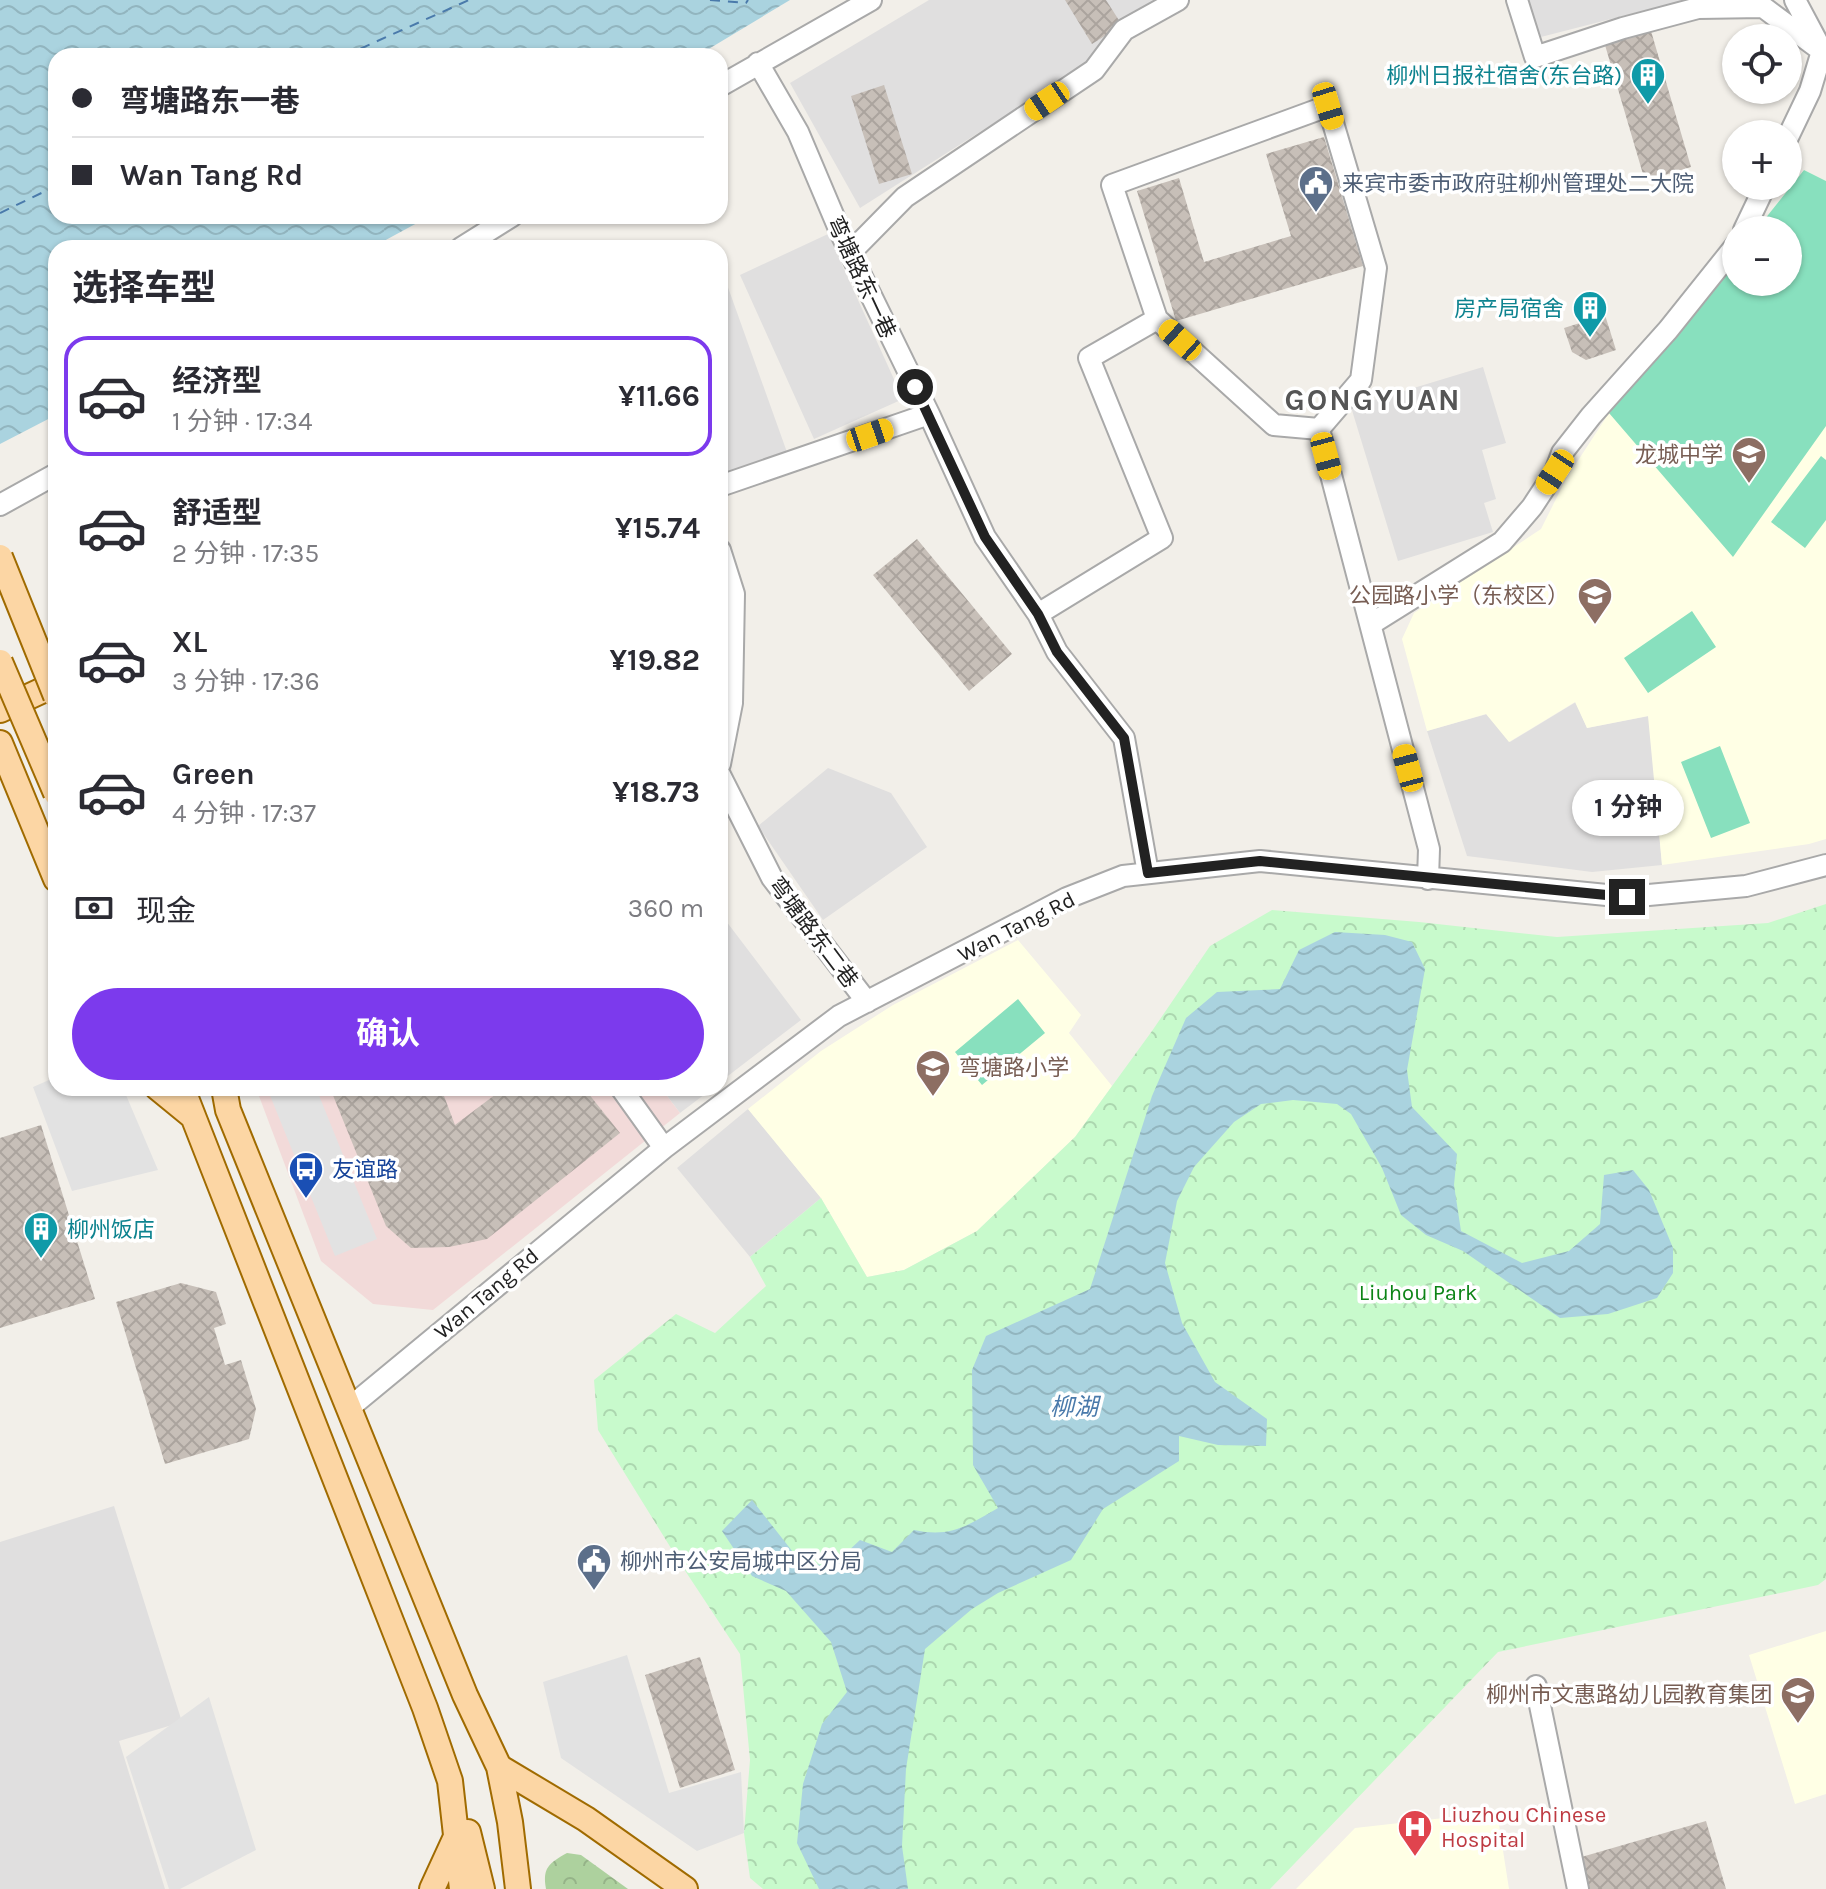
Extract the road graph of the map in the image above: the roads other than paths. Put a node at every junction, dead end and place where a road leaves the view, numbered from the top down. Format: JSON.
{"nodes":[{"id":1,"x":871,"y":0,"type":"edge"},
{"id":2,"x":1178,"y":0,"type":"edge"},
{"id":3,"x":1517,"y":0,"type":"edge"},
{"id":4,"x":1795,"y":0,"type":"edge"},
{"id":5,"x":1824,"y":53,"type":"edge"},
{"id":6,"x":758,"y":63,"type":"junction"},
{"id":7,"x":728,"y":81,"type":"edge"},
{"id":8,"x":1796,"y":120,"type":"edge"},
{"id":9,"x":499,"y":224,"type":"edge"},
{"id":10,"x":474,"y":240,"type":"edge"},
{"id":11,"x":850,"y":253,"type":"junction"},
{"id":12,"x":1722,"y":262,"type":"edge"},
{"id":13,"x":1157,"y":319,"type":"junction"},
{"id":14,"x":929,"y":414,"type":"junction"},
{"id":15,"x":1319,"y":429,"type":"junction"},
{"id":16,"x":48,"y":478,"type":"edge"},
{"id":17,"x":728,"y":483,"type":"edge"},
{"id":18,"x":0,"y":505,"type":"edge"},
{"id":19,"x":0,"y":557,"type":"edge"},
{"id":20,"x":728,"y":575,"type":"edge"},
{"id":21,"x":1038,"y":614,"type":"junction"},
{"id":22,"x":1371,"y":624,"type":"junction"},
{"id":23,"x":0,"y":662,"type":"edge"},
{"id":24,"x":48,"y":676,"type":"edge"},
{"id":25,"x":48,"y":688,"type":"edge"},
{"id":26,"x":0,"y":710,"type":"edge"},
{"id":27,"x":728,"y":723,"type":"edge"},
{"id":28,"x":0,"y":743,"type":"edge"},
{"id":29,"x":48,"y":774,"type":"edge"},
{"id":30,"x":728,"y":791,"type":"edge"},
{"id":31,"x":48,"y":860,"type":"edge"},
{"id":32,"x":1826,"y":865,"type":"edge"},
{"id":33,"x":1148,"y":873,"type":"junction"},
{"id":34,"x":1428,"y":879,"type":"junction"},
{"id":35,"x":867,"y":1002,"type":"junction"},
{"id":36,"x":168,"y":1096,"type":"edge"},
{"id":37,"x":186,"y":1096,"type":"edge"},
{"id":38,"x":223,"y":1096,"type":"edge"},
{"id":39,"x":627,"y":1096,"type":"edge"},
{"id":40,"x":196,"y":1119,"type":"junction"},
{"id":41,"x":664,"y":1148,"type":"junction"},
{"id":42,"x":349,"y":1408,"type":"junction"},
{"id":43,"x":1536,"y":1686,"type":"dead end"},
{"id":44,"x":499,"y":1767,"type":"junction"},
{"id":45,"x":450,"y":1781,"type":"junction"},
{"id":46,"x":455,"y":1839,"type":"junction"},
{"id":47,"x":432,"y":1889,"type":"edge"},
{"id":48,"x":462,"y":1889,"type":"edge"},
{"id":49,"x":482,"y":1889,"type":"edge"},
{"id":50,"x":518,"y":1889,"type":"edge"},
{"id":51,"x":685,"y":1889,"type":"edge"},
{"id":52,"x":1578,"y":1889,"type":"edge"}],
"edges":[{"from":1,"to":6,"type":"street"},
{"from":2,"to":11,"type":"street"},
{"from":3,"to":5,"type":"street"},
{"from":4,"to":5,"type":"street"},
{"from":5,"to":8,"type":"street"},
{"from":6,"to":7,"type":"street"},
{"from":6,"to":11,"type":"street","name":"弯塘路东一巷"},
{"from":9,"to":10,"type":"street"},
{"from":11,"to":14,"type":"street","name":"弯塘路东一巷"},
{"from":12,"to":22,"type":"street"},
{"from":13,"to":15,"type":"street"},
{"from":13,"to":15,"type":"street"},
{"from":13,"to":21,"type":"street"},
{"from":14,"to":17,"type":"street"},
{"from":14,"to":21,"type":"street","name":"弯塘路东一巷"},
{"from":15,"to":22,"type":"street"},
{"from":16,"to":18,"type":"street"},
{"from":19,"to":24,"type":"main road","bridge":true},
{"from":20,"to":27,"type":"street"},
{"from":21,"to":33,"type":"street","name":"弯塘路东一巷"},
{"from":22,"to":34,"type":"street"},
{"from":23,"to":29,"type":"main road","bridge":true},
{"from":25,"to":26,"type":"main road"},
{"from":28,"to":31,"type":"main road"},
{"from":30,"to":35,"type":"street","name":"弯塘路东二巷"},
{"from":32,"to":34,"type":"street","name":"Wan Tang Rd"},
{"from":33,"to":34,"type":"street","name":"Wan Tang Rd"},
{"from":33,"to":35,"type":"street","name":"Wan Tang Rd"},
{"from":35,"to":41,"type":"street","name":"Wan Tang Rd"},
{"from":36,"to":40,"type":"main road"},
{"from":37,"to":40,"type":"main road"},
{"from":38,"to":42,"type":"main road"},
{"from":39,"to":41,"type":"street"},
{"from":40,"to":45,"type":"main road"},
{"from":41,"to":42,"type":"street","name":"Wan Tang Rd"},
{"from":42,"to":44,"type":"main road"},
{"from":43,"to":52,"type":"street"},
{"from":44,"to":50,"type":"main road"},
{"from":44,"to":51,"type":"main road"},
{"from":45,"to":46,"type":"main road"},
{"from":45,"to":49,"type":"main road"},
{"from":46,"to":47,"type":"main road"},
{"from":46,"to":48,"type":"main road"}]}
